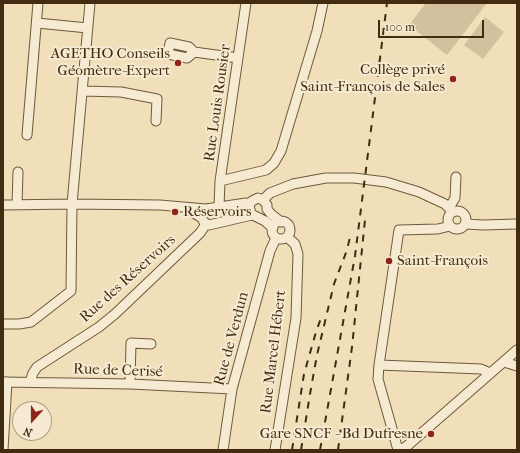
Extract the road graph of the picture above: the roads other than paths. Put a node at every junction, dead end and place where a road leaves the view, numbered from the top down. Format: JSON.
{"nodes":[{"id":1,"x":38,"y":3,"type":"edge"},
{"id":2,"x":90,"y":3,"type":"edge"},
{"id":3,"x":246,"y":3,"type":"edge"},
{"id":4,"x":323,"y":3,"type":"edge"},
{"id":5,"x":37,"y":23,"type":"junction"},
{"id":6,"x":88,"y":28,"type":"junction"},
{"id":7,"x":194,"y":52,"type":"dead end"},
{"id":8,"x":238,"y":58,"type":"junction"},
{"id":9,"x":82,"y":91,"type":"junction"},
{"id":10,"x":156,"y":121,"type":"dead end"},
{"id":11,"x":28,"y":135,"type":"dead end"},
{"id":12,"x":18,"y":172,"type":"dead end"},
{"id":13,"x":456,"y":177,"type":"dead end"},
{"id":14,"x":220,"y":182,"type":"junction"},
{"id":15,"x":263,"y":200,"type":"junction"},
{"id":16,"x":72,"y":204,"type":"junction"},
{"id":17,"x":250,"y":204,"type":"junction"},
{"id":18,"x":3,"y":205,"type":"edge"},
{"id":19,"x":17,"y":205,"type":"junction"},
{"id":20,"x":219,"y":207,"type":"junction"},
{"id":21,"x":186,"y":208,"type":"junction"},
{"id":22,"x":206,"y":209,"type":"junction"},
{"id":23,"x":267,"y":209,"type":"junction"},
{"id":24,"x":451,"y":210,"type":"junction"},
{"id":25,"x":255,"y":216,"type":"junction"},
{"id":26,"x":204,"y":221,"type":"junction"},
{"id":27,"x":281,"y":222,"type":"junction"},
{"id":28,"x":466,"y":224,"type":"junction"},
{"id":29,"x":517,"y":224,"type":"edge"},
{"id":30,"x":450,"y":226,"type":"junction"},
{"id":31,"x":272,"y":228,"type":"junction"},
{"id":32,"x":287,"y":237,"type":"junction"},
{"id":33,"x":276,"y":238,"type":"junction"},
{"id":34,"x":3,"y":324,"type":"edge"},
{"id":35,"x":151,"y":344,"type":"dead end"},
{"id":36,"x":517,"y":350,"type":"edge"},
{"id":37,"x":504,"y":362,"type":"junction"},
{"id":38,"x":379,"y":365,"type":"junction"},
{"id":39,"x":517,"y":366,"type":"edge"},
{"id":40,"x":490,"y":373,"type":"junction"},
{"id":41,"x":5,"y":382,"type":"edge"},
{"id":42,"x":30,"y":382,"type":"junction"},
{"id":43,"x":130,"y":384,"type":"junction"},
{"id":44,"x":232,"y":389,"type":"junction"},
{"id":45,"x":3,"y":450,"type":"edge"},
{"id":46,"x":224,"y":450,"type":"edge"},
{"id":47,"x":275,"y":450,"type":"edge"},
{"id":48,"x":399,"y":450,"type":"edge"}],
"edges":[{"from":1,"to":5,"type":"street"},
{"from":2,"to":6,"type":"street"},
{"from":3,"to":8,"type":"street","name":"Rue Louis Rousier"},
{"from":4,"to":14,"type":"street"},
{"from":5,"to":6,"type":"street"},
{"from":5,"to":11,"type":"street"},
{"from":6,"to":9,"type":"street"},
{"from":7,"to":8,"type":"street"},
{"from":8,"to":14,"type":"street","name":"Rue Louis Rousier"},
{"from":9,"to":10,"type":"street"},
{"from":9,"to":16,"type":"street"},
{"from":12,"to":19,"type":"street"},
{"from":13,"to":24,"type":"street"},
{"from":14,"to":20,"type":"street","name":"Rue Louis Rousier"},
{"from":15,"to":17,"type":"street"},
{"from":15,"to":23,"type":"street"},
{"from":15,"to":24,"type":"street"},
{"from":16,"to":19,"type":"street"},
{"from":16,"to":21,"type":"street"},
{"from":16,"to":34,"type":"street"},
{"from":17,"to":20,"type":"street"},
{"from":17,"to":25,"type":"street"},
{"from":18,"to":19,"type":"street"},
{"from":20,"to":22,"type":"street"},
{"from":21,"to":22,"type":"street"},
{"from":21,"to":26,"type":"street"},
{"from":22,"to":26,"type":"street","name":"Rue des Réservoirs"},
{"from":23,"to":25,"type":"street"},
{"from":23,"to":27,"type":"street"},
{"from":24,"to":28,"type":"street"},
{"from":24,"to":30,"type":"street"},
{"from":25,"to":26,"type":"street"},
{"from":25,"to":31,"type":"street"},
{"from":26,"to":42,"type":"street","name":"Rue des Réservoirs"},
{"from":27,"to":31,"type":"street"},
{"from":27,"to":32,"type":"street"},
{"from":28,"to":29,"type":"street"},
{"from":28,"to":30,"type":"street"},
{"from":30,"to":38,"type":"street"},
{"from":31,"to":33,"type":"street"},
{"from":32,"to":33,"type":"street"},
{"from":32,"to":47,"type":"street","name":"Rue Marcel Hébert"},
{"from":33,"to":44,"type":"street","name":"Rue de Verdun"},
{"from":35,"to":43,"type":"street"},
{"from":36,"to":37,"type":"street"},
{"from":37,"to":39,"type":"street"},
{"from":37,"to":40,"type":"street"},
{"from":38,"to":40,"type":"street"},
{"from":38,"to":48,"type":"street"},
{"from":40,"to":48,"type":"street"},
{"from":41,"to":42,"type":"street","name":"Rue de Cerisé"},
{"from":41,"to":45,"type":"street"},
{"from":42,"to":43,"type":"street","name":"Rue de Cerisé"},
{"from":43,"to":44,"type":"street","name":"Rue de Cerisé"},
{"from":44,"to":46,"type":"street","name":"Rue de Verdun"}]}
